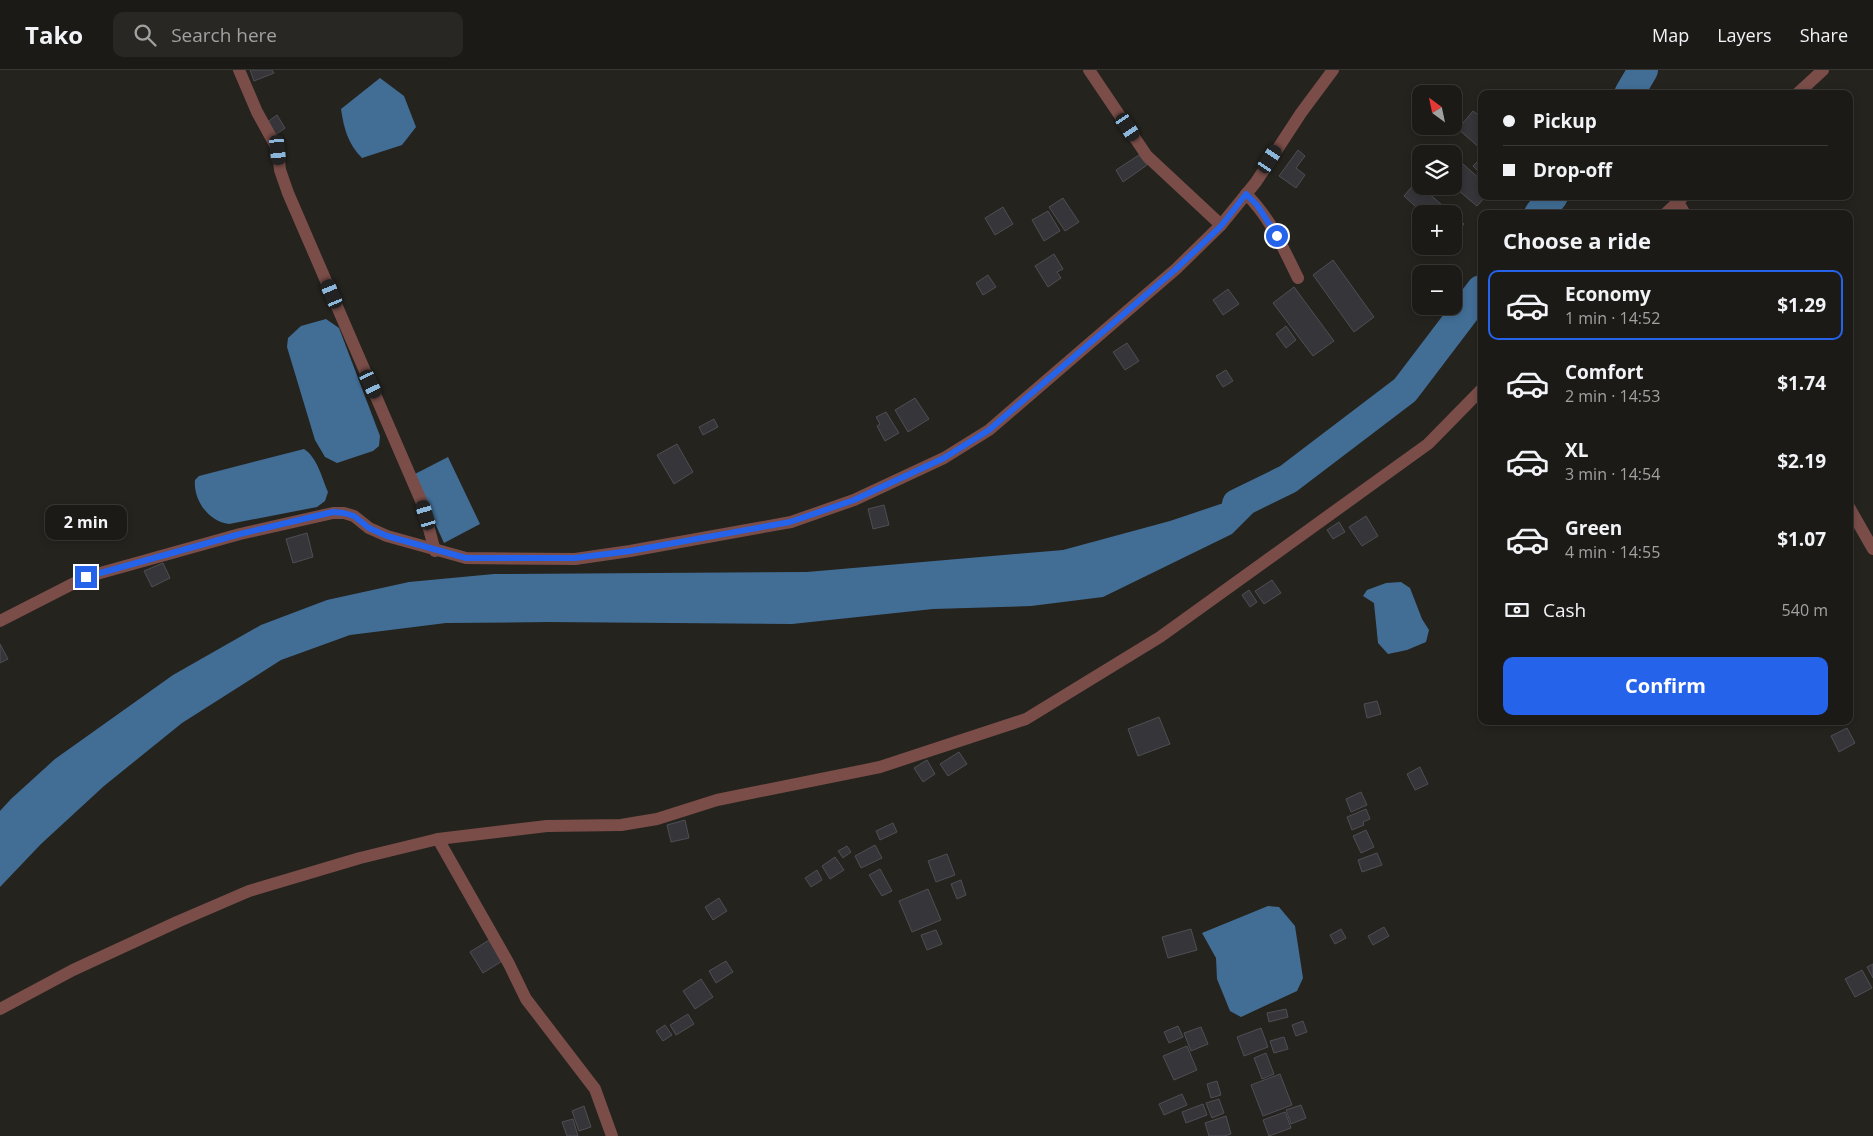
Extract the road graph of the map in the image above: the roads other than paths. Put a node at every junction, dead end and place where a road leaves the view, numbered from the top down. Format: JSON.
{"nodes":[{"id":1,"x":239,"y":70,"type":"edge"},
{"id":2,"x":1089,"y":70,"type":"edge"},
{"id":3,"x":1333,"y":70,"type":"edge"},
{"id":4,"x":1823,"y":70,"type":"edge"},
{"id":5,"x":1801,"y":90,"type":"edge"},
{"id":6,"x":1246,"y":194,"type":"junction"},
{"id":7,"x":1680,"y":200,"type":"edge"},
{"id":8,"x":1669,"y":210,"type":"edge"},
{"id":9,"x":1221,"y":226,"type":"junction"},
{"id":10,"x":1298,"y":278,"type":"dead end"},
{"id":11,"x":1478,"y":393,"type":"edge"},
{"id":12,"x":1853,"y":514,"type":"edge"},
{"id":13,"x":1873,"y":549,"type":"edge"},
{"id":14,"x":435,"y":551,"type":"junction"},
{"id":15,"x":0,"y":621,"type":"edge"},
{"id":16,"x":438,"y":840,"type":"junction"},
{"id":17,"x":0,"y":1009,"type":"edge"},
{"id":18,"x":612,"y":1136,"type":"edge"}],
"edges":[{"from":1,"to":14,"type":"street"},
{"from":2,"to":9,"type":"street"},
{"from":3,"to":6,"type":"street"},
{"from":4,"to":5,"type":"street"},
{"from":6,"to":9,"type":"street"},
{"from":6,"to":10,"type":"street"},
{"from":7,"to":8,"type":"street"},
{"from":9,"to":14,"type":"street"},
{"from":11,"to":16,"type":"street"},
{"from":12,"to":13,"type":"street"},
{"from":14,"to":15,"type":"street"},
{"from":16,"to":17,"type":"street"},
{"from":16,"to":18,"type":"street"}]}
